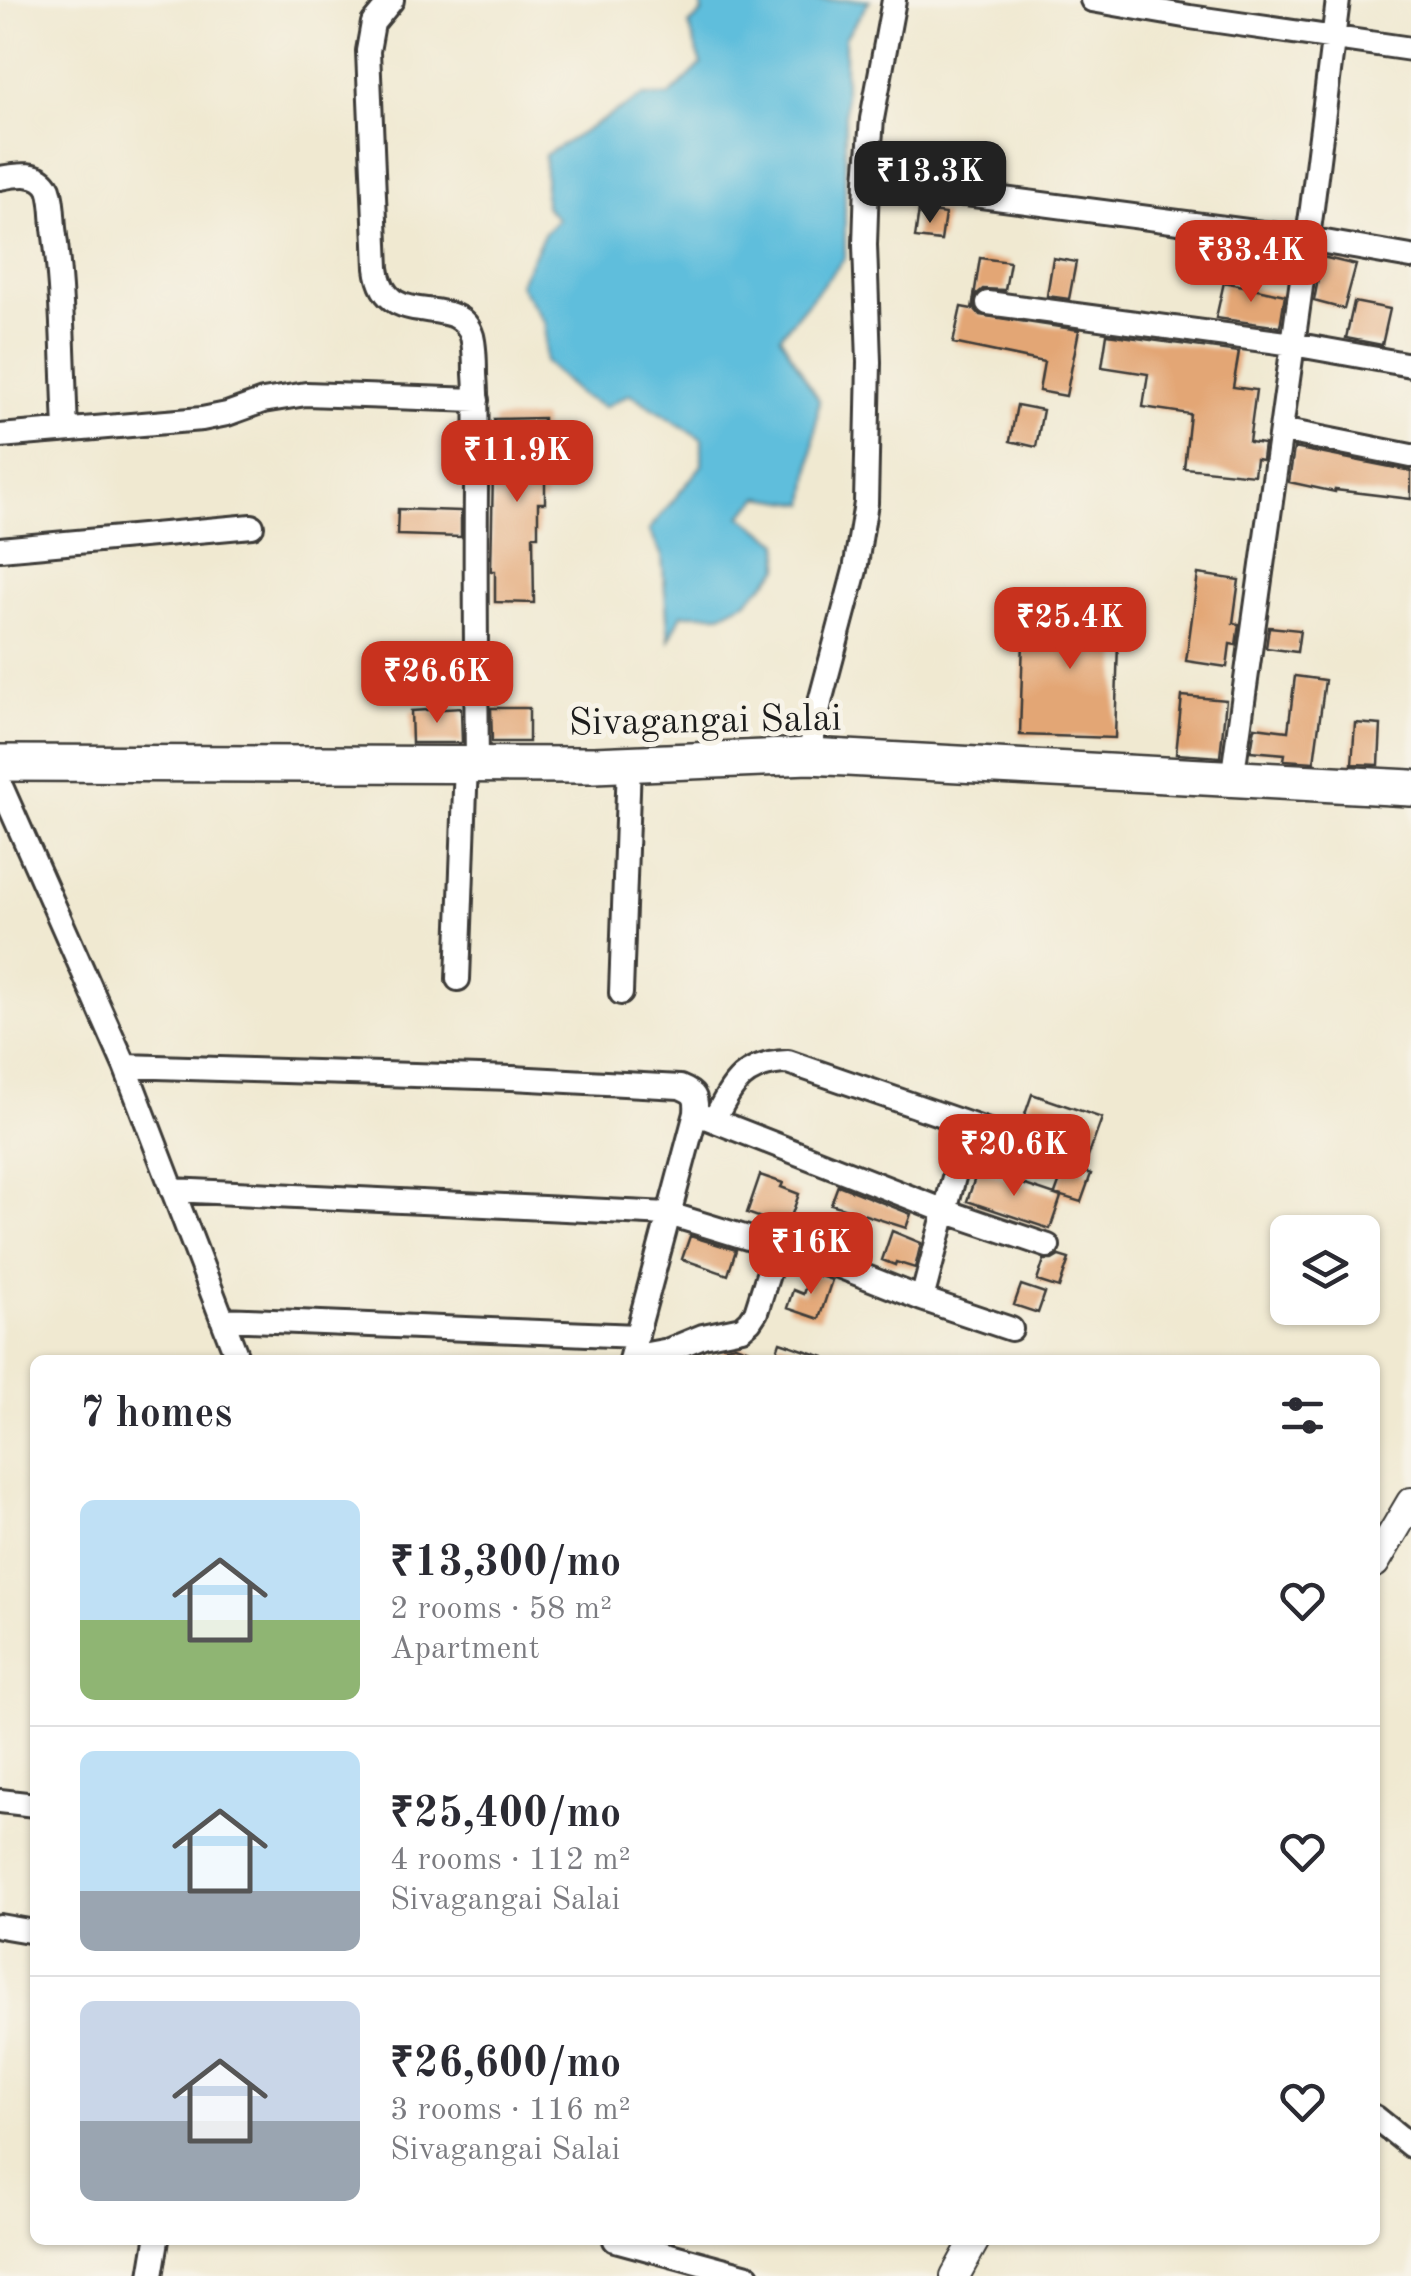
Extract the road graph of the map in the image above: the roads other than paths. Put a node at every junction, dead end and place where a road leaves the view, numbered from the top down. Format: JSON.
{"nodes":[{"id":1,"x":392,"y":0,"type":"edge"},
{"id":2,"x":894,"y":0,"type":"edge"},
{"id":3,"x":1092,"y":0,"type":"edge"},
{"id":4,"x":1338,"y":0,"type":"edge"},
{"id":5,"x":1333,"y":37,"type":"junction"},
{"id":6,"x":1411,"y":50,"type":"edge"},
{"id":7,"x":0,"y":178,"type":"edge"},
{"id":8,"x":867,"y":181,"type":"junction"},
{"id":9,"x":1308,"y":238,"type":"junction"},
{"id":10,"x":1411,"y":257,"type":"edge"},
{"id":11,"x":988,"y":304,"type":"dead end"},
{"id":12,"x":1293,"y":344,"type":"junction"},
{"id":13,"x":1411,"y":365,"type":"edge"},
{"id":14,"x":477,"y":400,"type":"junction"},
{"id":15,"x":66,"y":430,"type":"junction"},
{"id":16,"x":1281,"y":430,"type":"junction"},
{"id":17,"x":0,"y":436,"type":"edge"},
{"id":18,"x":1411,"y":456,"type":"edge"},
{"id":19,"x":252,"y":526,"type":"dead end"},
{"id":20,"x":0,"y":549,"type":"edge"},
{"id":21,"x":809,"y":756,"type":"junction"},
{"id":22,"x":0,"y":763,"type":"edge"},
{"id":23,"x":471,"y":763,"type":"junction"},
{"id":24,"x":629,"y":763,"type":"junction"},
{"id":25,"x":1232,"y":780,"type":"junction"},
{"id":26,"x":0,"y":784,"type":"edge"},
{"id":27,"x":1411,"y":788,"type":"edge"},
{"id":28,"x":458,"y":979,"type":"dead end"},
{"id":29,"x":621,"y":994,"type":"dead end"},
{"id":30,"x":125,"y":1066,"type":"junction"},
{"id":31,"x":705,"y":1117,"type":"junction"},
{"id":32,"x":968,"y":1124,"type":"junction"},
{"id":33,"x":1064,"y":1158,"type":"dead end"},
{"id":34,"x":172,"y":1190,"type":"junction"},
{"id":35,"x":944,"y":1211,"type":"junction"},
{"id":36,"x":669,"y":1214,"type":"junction"},
{"id":37,"x":777,"y":1246,"type":"junction"},
{"id":38,"x":1048,"y":1246,"type":"dead end"},
{"id":39,"x":922,"y":1299,"type":"junction"},
{"id":40,"x":222,"y":1318,"type":"junction"},
{"id":41,"x":1011,"y":1329,"type":"dead end"},
{"id":42,"x":633,"y":1351,"type":"edge"},
{"id":43,"x":236,"y":1355,"type":"edge"},
{"id":44,"x":1411,"y":1502,"type":"edge"},
{"id":45,"x":1380,"y":1547,"type":"edge"},
{"id":46,"x":0,"y":1801,"type":"edge"},
{"id":47,"x":30,"y":1804,"type":"edge"},
{"id":48,"x":0,"y":1926,"type":"edge"},
{"id":49,"x":30,"y":1931,"type":"edge"},
{"id":50,"x":1380,"y":2121,"type":"edge"},
{"id":51,"x":1411,"y":2146,"type":"edge"},
{"id":52,"x":156,"y":2245,"type":"edge"},
{"id":53,"x":634,"y":2245,"type":"edge"},
{"id":54,"x":971,"y":2245,"type":"edge"},
{"id":55,"x":151,"y":2276,"type":"edge"},
{"id":56,"x":748,"y":2276,"type":"edge"},
{"id":57,"x":955,"y":2276,"type":"edge"}],
"edges":[{"from":1,"to":14,"type":"street"},
{"from":2,"to":8,"type":"street"},
{"from":3,"to":5,"type":"street"},
{"from":4,"to":5,"type":"street"},
{"from":5,"to":6,"type":"street"},
{"from":5,"to":9,"type":"street"},
{"from":7,"to":15,"type":"street"},
{"from":8,"to":9,"type":"street"},
{"from":8,"to":21,"type":"street"},
{"from":9,"to":10,"type":"street"},
{"from":9,"to":12,"type":"street"},
{"from":11,"to":12,"type":"street"},
{"from":12,"to":13,"type":"street"},
{"from":12,"to":16,"type":"street"},
{"from":14,"to":15,"type":"street"},
{"from":14,"to":23,"type":"street"},
{"from":15,"to":17,"type":"street"},
{"from":16,"to":18,"type":"street"},
{"from":16,"to":25,"type":"street"},
{"from":19,"to":20,"type":"street"},
{"from":21,"to":24,"type":"main road","name":"Sivagangai Salai"},
{"from":21,"to":25,"type":"main road","name":"Sivagangai Salai"},
{"from":22,"to":23,"type":"main road","name":"Sivagangai Salai"},
{"from":23,"to":24,"type":"main road","name":"Sivagangai Salai"},
{"from":23,"to":28,"type":"street"},
{"from":24,"to":29,"type":"street"},
{"from":25,"to":27,"type":"main road","name":"Sivagangai Salai"},
{"from":26,"to":30,"type":"street"},
{"from":30,"to":31,"type":"street"},
{"from":30,"to":34,"type":"street"},
{"from":31,"to":32,"type":"street"},
{"from":31,"to":35,"type":"street"},
{"from":31,"to":36,"type":"street"},
{"from":32,"to":33,"type":"street"},
{"from":32,"to":35,"type":"street"},
{"from":34,"to":36,"type":"street"},
{"from":34,"to":40,"type":"street"},
{"from":35,"to":38,"type":"street"},
{"from":35,"to":39,"type":"street"},
{"from":36,"to":37,"type":"street"},
{"from":36,"to":42,"type":"street"},
{"from":37,"to":39,"type":"street"},
{"from":37,"to":42,"type":"street"},
{"from":39,"to":41,"type":"street"},
{"from":40,"to":42,"type":"street"},
{"from":40,"to":43,"type":"street"},
{"from":44,"to":45,"type":"street"},
{"from":46,"to":47,"type":"street"},
{"from":48,"to":49,"type":"street"},
{"from":50,"to":51,"type":"street"},
{"from":52,"to":55,"type":"street"},
{"from":53,"to":56,"type":"street"},
{"from":54,"to":57,"type":"street"}]}
